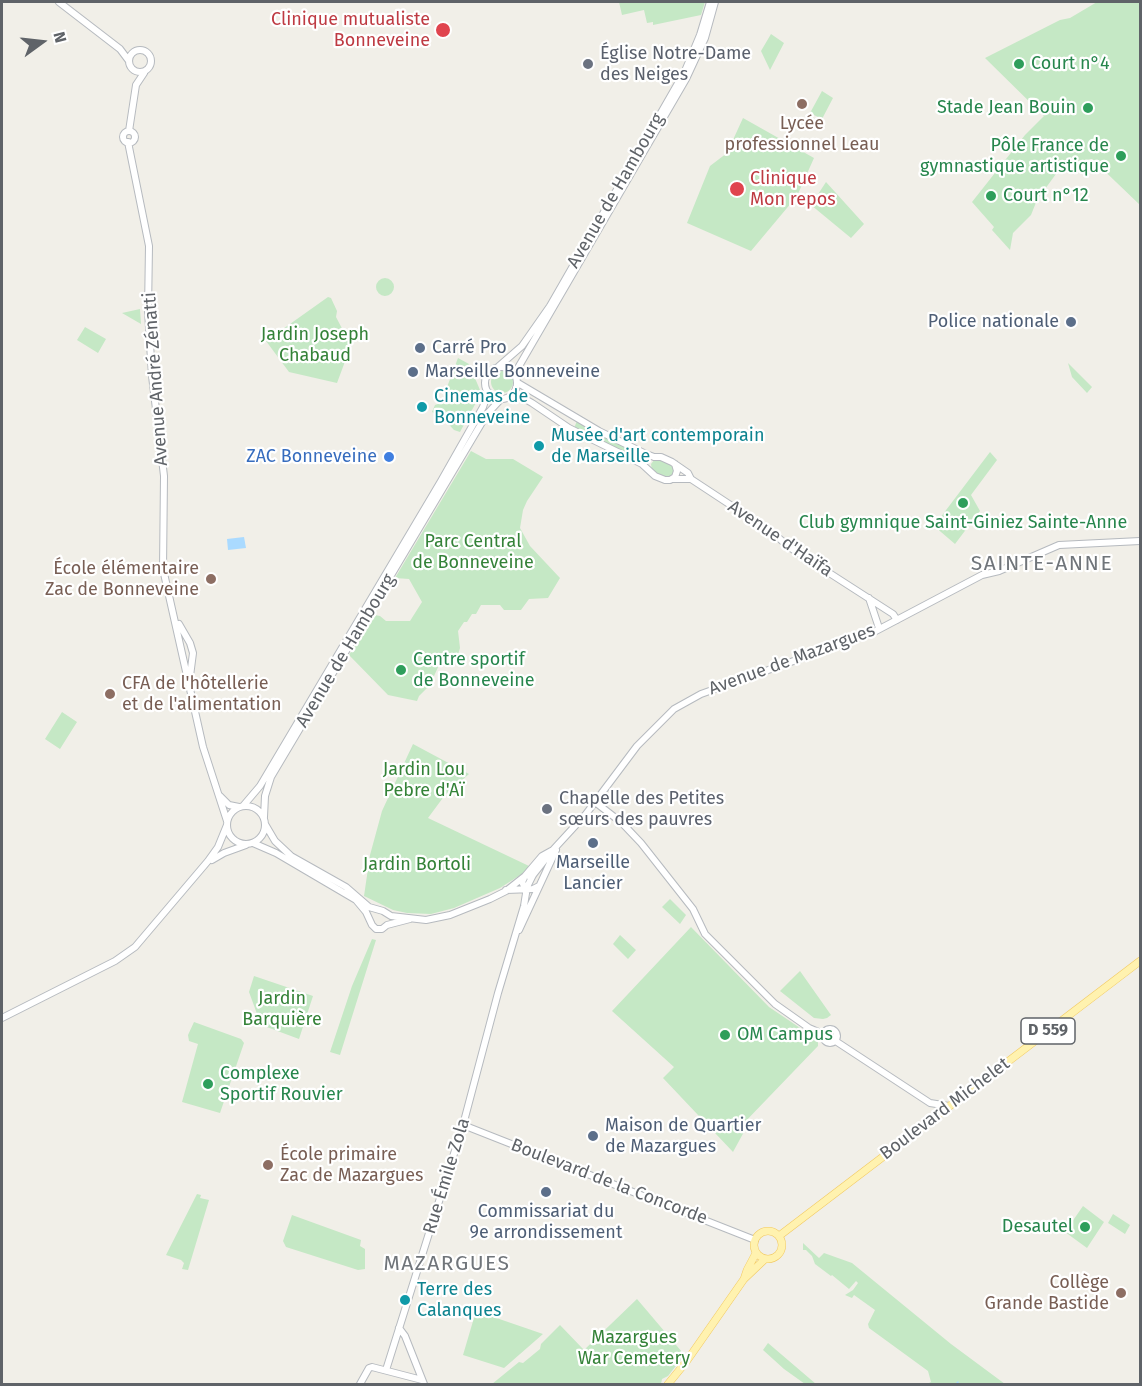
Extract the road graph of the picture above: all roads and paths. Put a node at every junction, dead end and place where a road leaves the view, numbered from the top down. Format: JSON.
{"nodes":[{"id":1,"x":59,"y":2,"type":"edge"},
{"id":2,"x":710,"y":2,"type":"edge"},
{"id":3,"x":715,"y":2,"type":"edge"},
{"id":4,"x":120,"y":49,"type":"junction"},
{"id":5,"x":134,"y":51,"type":"junction"},
{"id":6,"x":129,"y":61,"type":"junction"},
{"id":7,"x":132,"y":70,"type":"junction"},
{"id":8,"x":144,"y":72,"type":"junction"},
{"id":9,"x":136,"y":85,"type":"junction"},
{"id":10,"x":499,"y":366,"type":"junction"},
{"id":11,"x":515,"y":373,"type":"junction"},
{"id":12,"x":518,"y":383,"type":"junction"},
{"id":13,"x":488,"y":392,"type":"junction"},
{"id":14,"x":508,"y":397,"type":"junction"},
{"id":15,"x":501,"y":399,"type":"junction"},
{"id":16,"x":571,"y":415,"type":"junction"},
{"id":17,"x":565,"y":425,"type":"junction"},
{"id":18,"x":654,"y":457,"type":"junction"},
{"id":19,"x":674,"y":463,"type":"junction"},
{"id":20,"x":648,"y":469,"type":"junction"},
{"id":21,"x":673,"y":479,"type":"junction"},
{"id":22,"x":691,"y":479,"type":"junction"},
{"id":23,"x":1140,"y":541,"type":"edge"},
{"id":24,"x":869,"y":598,"type":"junction"},
{"id":25,"x":897,"y":620,"type":"junction"},
{"id":26,"x":879,"y":628,"type":"junction"},
{"id":27,"x":217,"y":790,"type":"junction"},
{"id":28,"x":595,"y":801,"type":"junction"},
{"id":29,"x":241,"y":807,"type":"junction"},
{"id":30,"x":604,"y":808,"type":"junction"},
{"id":31,"x":586,"y":814,"type":"junction"},
{"id":32,"x":265,"y":821,"type":"junction"},
{"id":33,"x":227,"y":823,"type":"junction"},
{"id":34,"x":250,"y":844,"type":"junction"},
{"id":35,"x":555,"y":848,"type":"junction"},
{"id":36,"x":208,"y":861,"type":"junction"},
{"id":37,"x":533,"y":874,"type":"junction"},
{"id":38,"x":525,"y":876,"type":"junction"},
{"id":39,"x":540,"y":885,"type":"junction"},
{"id":40,"x":526,"y":890,"type":"junction"},
{"id":41,"x":506,"y":891,"type":"junction"},
{"id":42,"x":383,"y":911,"type":"junction"},
{"id":43,"x":370,"y":919,"type":"junction"},
{"id":44,"x":410,"y":919,"type":"junction"},
{"id":45,"x":387,"y":926,"type":"junction"},
{"id":46,"x":516,"y":936,"type":"junction"},
{"id":47,"x":1140,"y":960,"type":"edge"},
{"id":48,"x":2,"y":1018,"type":"edge"},
{"id":49,"x":823,"y":1034,"type":"junction"},
{"id":50,"x":834,"y":1040,"type":"junction"},
{"id":51,"x":482,"y":1050,"type":"joint"},
{"id":52,"x":930,"y":1102,"type":"junction"},
{"id":53,"x":949,"y":1106,"type":"junction"},
{"id":54,"x":937,"y":1116,"type":"junction"},
{"id":55,"x":463,"y":1125,"type":"junction"},
{"id":56,"x":779,"y":1236,"type":"junction"},
{"id":57,"x":755,"y":1240,"type":"junction"},
{"id":58,"x":756,"y":1253,"type":"junction"},
{"id":59,"x":765,"y":1259,"type":"junction"},
{"id":60,"x":744,"y":1279,"type":"junction"},
{"id":61,"x":399,"y":1328,"type":"junction"},
{"id":62,"x":387,"y":1370,"type":"junction"},
{"id":63,"x":423,"y":1382,"type":"edge"},
{"id":64,"x":360,"y":1384,"type":"edge"},
{"id":65,"x":668,"y":1384,"type":"edge"}],
"edges":[{"from":1,"to":4,"type":"street"},
{"from":2,"to":10,"type":"street","name":"Avenue de Hambourg"},
{"from":3,"to":11,"type":"street","name":"Avenue de Hambourg"},
{"from":4,"to":5,"type":"street"},
{"from":4,"to":6,"type":"street"},
{"from":5,"to":6,"type":"street"},
{"from":5,"to":8,"type":"street"},
{"from":6,"to":7,"type":"street"},
{"from":7,"to":8,"type":"street"},
{"from":7,"to":9,"type":"street"},
{"from":8,"to":9,"type":"street"},
{"from":9,"to":27,"type":"street","name":"Avenue André Zénatti"},
{"from":10,"to":11,"type":"street"},
{"from":10,"to":13,"type":"street"},
{"from":11,"to":12,"type":"street"},
{"from":12,"to":14,"type":"street"},
{"from":12,"to":16,"type":"street"},
{"from":13,"to":15,"type":"street"},
{"from":13,"to":29,"type":"street","name":"Avenue de Hambourg"},
{"from":14,"to":15,"type":"street"},
{"from":14,"to":17,"type":"street"},
{"from":15,"to":32,"type":"street","name":"Avenue de Hambourg"},
{"from":16,"to":17,"type":"street"},
{"from":16,"to":18,"type":"street"},
{"from":17,"to":20,"type":"street"},
{"from":18,"to":19,"type":"street"},
{"from":18,"to":20,"type":"street"},
{"from":19,"to":21,"type":"street"},
{"from":19,"to":22,"type":"street","name":"Avenue d'Haïfa"},
{"from":20,"to":21,"type":"street"},
{"from":21,"to":22,"type":"street"},
{"from":22,"to":24,"type":"street","name":"Avenue d'Haïfa"},
{"from":23,"to":25,"type":"street","name":"Avenue de Mazargues"},
{"from":24,"to":25,"type":"street","name":"Avenue d'Haïfa"},
{"from":24,"to":26,"type":"street"},
{"from":25,"to":26,"type":"street","name":"Avenue de Mazargues"},
{"from":26,"to":28,"type":"street","name":"Avenue de Mazargues"},
{"from":27,"to":29,"type":"street"},
{"from":27,"to":33,"type":"street","name":"Avenue André Zénatti"},
{"from":28,"to":30,"type":"street"},
{"from":28,"to":31,"type":"street","name":"Avenue de Mazargues"},
{"from":29,"to":32,"type":"street"},
{"from":29,"to":33,"type":"street"},
{"from":30,"to":31,"type":"street","name":"Avenue de Mazargues"},
{"from":30,"to":49,"type":"street"},
{"from":31,"to":35,"type":"street","name":"Avenue de Mazargues"},
{"from":32,"to":34,"type":"street"},
{"from":32,"to":42,"type":"street"},
{"from":33,"to":34,"type":"street"},
{"from":33,"to":36,"type":"street"},
{"from":34,"to":36,"type":"street"},
{"from":34,"to":43,"type":"street"},
{"from":35,"to":37,"type":"street","name":"Avenue de Mazargues"},
{"from":35,"to":38,"type":"street","name":"Avenue de Mazargues"},
{"from":35,"to":39,"type":"street","name":"Avenue de Mazargues"},
{"from":36,"to":48,"type":"street"},
{"from":37,"to":38,"type":"street"},
{"from":37,"to":39,"type":"street"},
{"from":37,"to":40,"type":"street","name":"Avenue de Mazargues"},
{"from":38,"to":40,"type":"street","name":"Avenue de Mazargues"},
{"from":38,"to":41,"type":"street"},
{"from":39,"to":40,"type":"street"},
{"from":39,"to":46,"type":"street","name":"Avenue de Mazargues"},
{"from":40,"to":41,"type":"street"},
{"from":40,"to":46,"type":"street","name":"Avenue de Mazargues"},
{"from":41,"to":44,"type":"street"},
{"from":42,"to":43,"type":"street"},
{"from":42,"to":44,"type":"street"},
{"from":42,"to":45,"type":"street"},
{"from":43,"to":45,"type":"street"},
{"from":44,"to":45,"type":"street"},
{"from":46,"to":51,"type":"street","name":"Avenue de Mazargues"},
{"from":47,"to":53,"type":"main road","name":"Boulevard Michelet","number":"D 559"},
{"from":49,"to":50,"type":"street"},
{"from":49,"to":50,"type":"street"},
{"from":50,"to":52,"type":"street"},
{"from":51,"to":55,"type":"street","name":"Rue Émile Zola"},
{"from":52,"to":53,"type":"street"},
{"from":52,"to":54,"type":"street"},
{"from":53,"to":54,"type":"main road","name":"Boulevard Michelet","number":"D 559"},
{"from":54,"to":56,"type":"main road","name":"Boulevard Michelet","number":"D 559"},
{"from":55,"to":57,"type":"street","name":"Boulevard de la Concorde"},
{"from":55,"to":61,"type":"street","name":"Rue Émile Zola"},
{"from":56,"to":57,"type":"main road"},
{"from":56,"to":59,"type":"main road"},
{"from":57,"to":58,"type":"main road"},
{"from":58,"to":59,"type":"main road"},
{"from":58,"to":60,"type":"main road"},
{"from":59,"to":60,"type":"main road"},
{"from":60,"to":65,"type":"main road"},
{"from":61,"to":62,"type":"street","name":"Rue Émile Zola"},
{"from":61,"to":63,"type":"street"},
{"from":62,"to":63,"type":"street"},
{"from":62,"to":64,"type":"street"}]}
